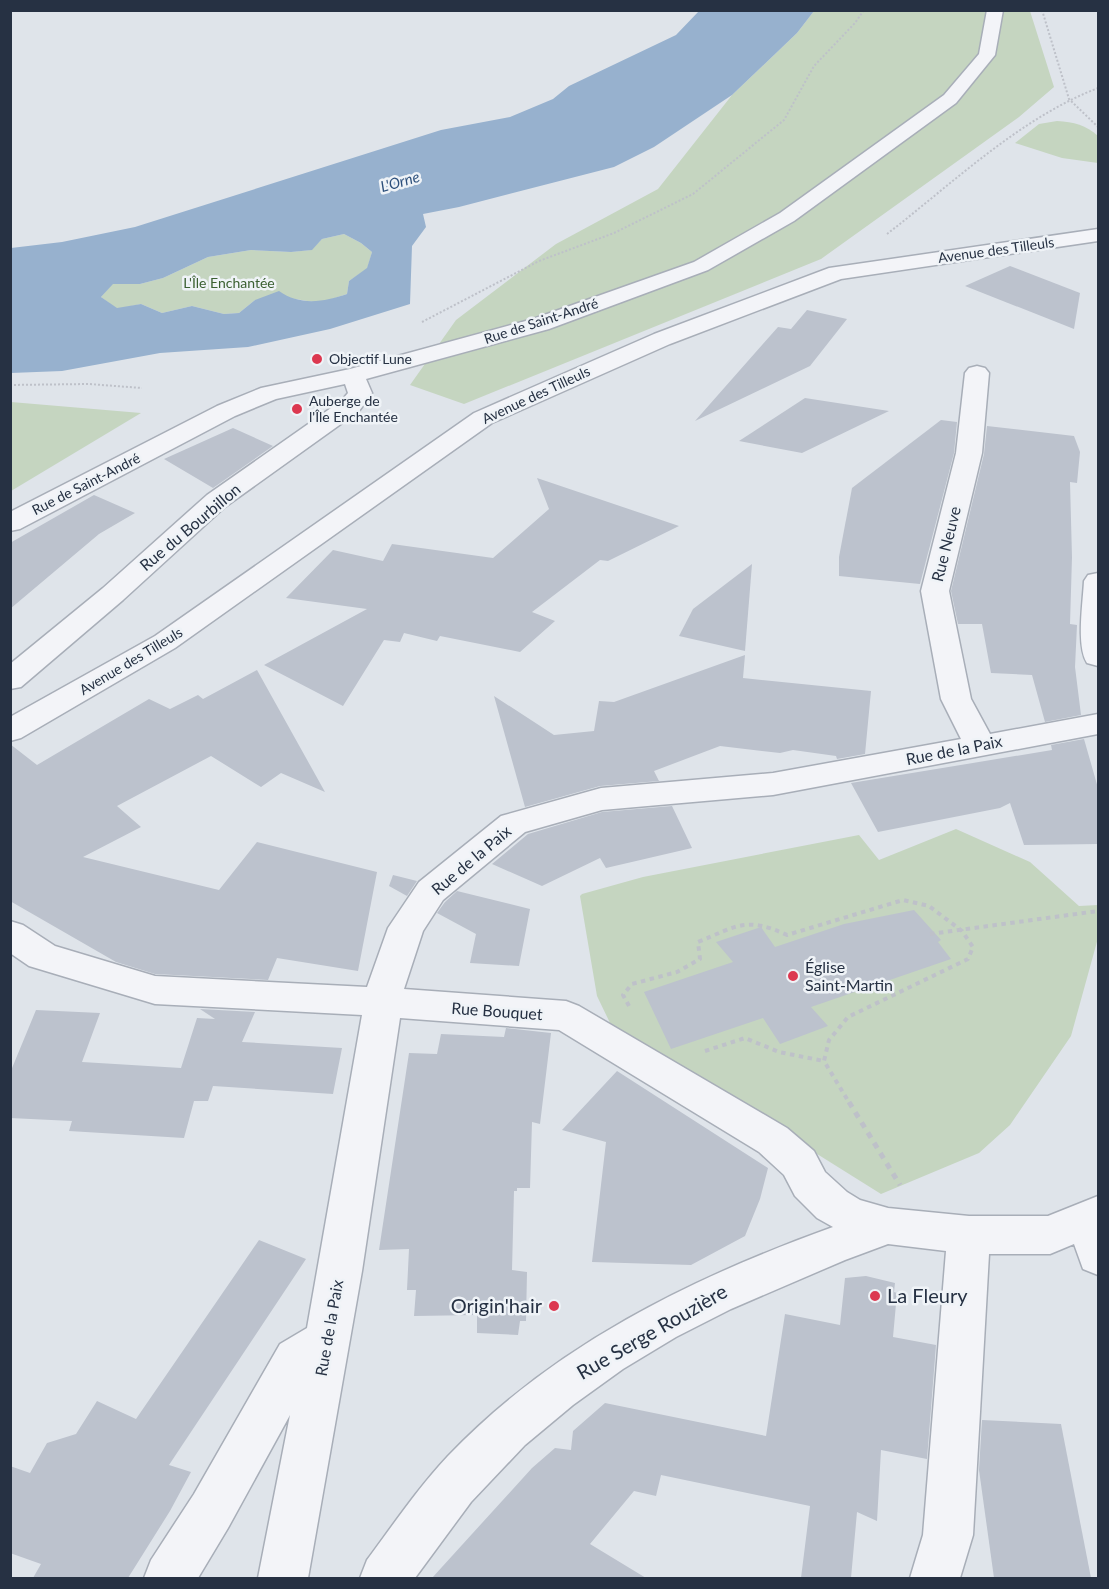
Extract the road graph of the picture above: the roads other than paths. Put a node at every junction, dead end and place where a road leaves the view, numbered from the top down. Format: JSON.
{"nodes":[{"id":1,"x":994,"y":10,"type":"edge"},
{"id":2,"x":1098,"y":235,"type":"edge"},
{"id":3,"x":977,"y":373,"type":"dead end"},
{"id":4,"x":353,"y":375,"type":"junction"},
{"id":5,"x":10,"y":523,"type":"edge"},
{"id":6,"x":1098,"y":581,"type":"edge"},
{"id":7,"x":1098,"y":657,"type":"edge"},
{"id":8,"x":10,"y":680,"type":"edge"},
{"id":9,"x":1098,"y":724,"type":"edge"},
{"id":10,"x":10,"y":731,"type":"edge"},
{"id":11,"x":980,"y":745,"type":"junction"},
{"id":12,"x":10,"y":934,"type":"edge"},
{"id":13,"x":382,"y":1002,"type":"junction"},
{"id":14,"x":897,"y":1210,"type":"junction"},
{"id":15,"x":1096,"y":1230,"type":"edge"},
{"id":16,"x":969,"y":1235,"type":"junction"},
{"id":17,"x":327,"y":1340,"type":"junction"},
{"id":18,"x":169,"y":1578,"type":"edge"},
{"id":19,"x":283,"y":1578,"type":"edge"},
{"id":20,"x":386,"y":1578,"type":"edge"},
{"id":21,"x":934,"y":1578,"type":"edge"}],
"edges":[{"from":1,"to":4,"type":"street","name":"Rue de Saint-André"},
{"from":2,"to":10,"type":"street","name":"Avenue des Tilleuls"},
{"from":3,"to":11,"type":"street","name":"Rue Neuve"},
{"from":4,"to":5,"type":"street","name":"Rue de Saint-André"},
{"from":4,"to":8,"type":"street","name":"Rue du Bourbillon"},
{"from":6,"to":7,"type":"street"},
{"from":9,"to":11,"type":"street","name":"Rue de la Paix"},
{"from":11,"to":13,"type":"street","name":"Rue de la Paix"},
{"from":12,"to":13,"type":"street","name":"Rue Bouquet"},
{"from":13,"to":14,"type":"street","name":"Rue Bouquet"},
{"from":13,"to":17,"type":"street","name":"Rue de la Paix"},
{"from":14,"to":16,"type":"street","name":"Rue Bouquet"},
{"from":14,"to":20,"type":"street","name":"Rue Serge Rouzière"},
{"from":15,"to":16,"type":"street","name":"Rue Bouquet"},
{"from":16,"to":21,"type":"street"},
{"from":17,"to":18,"type":"street"},
{"from":17,"to":19,"type":"street","name":"Rue de la Paix"}]}
